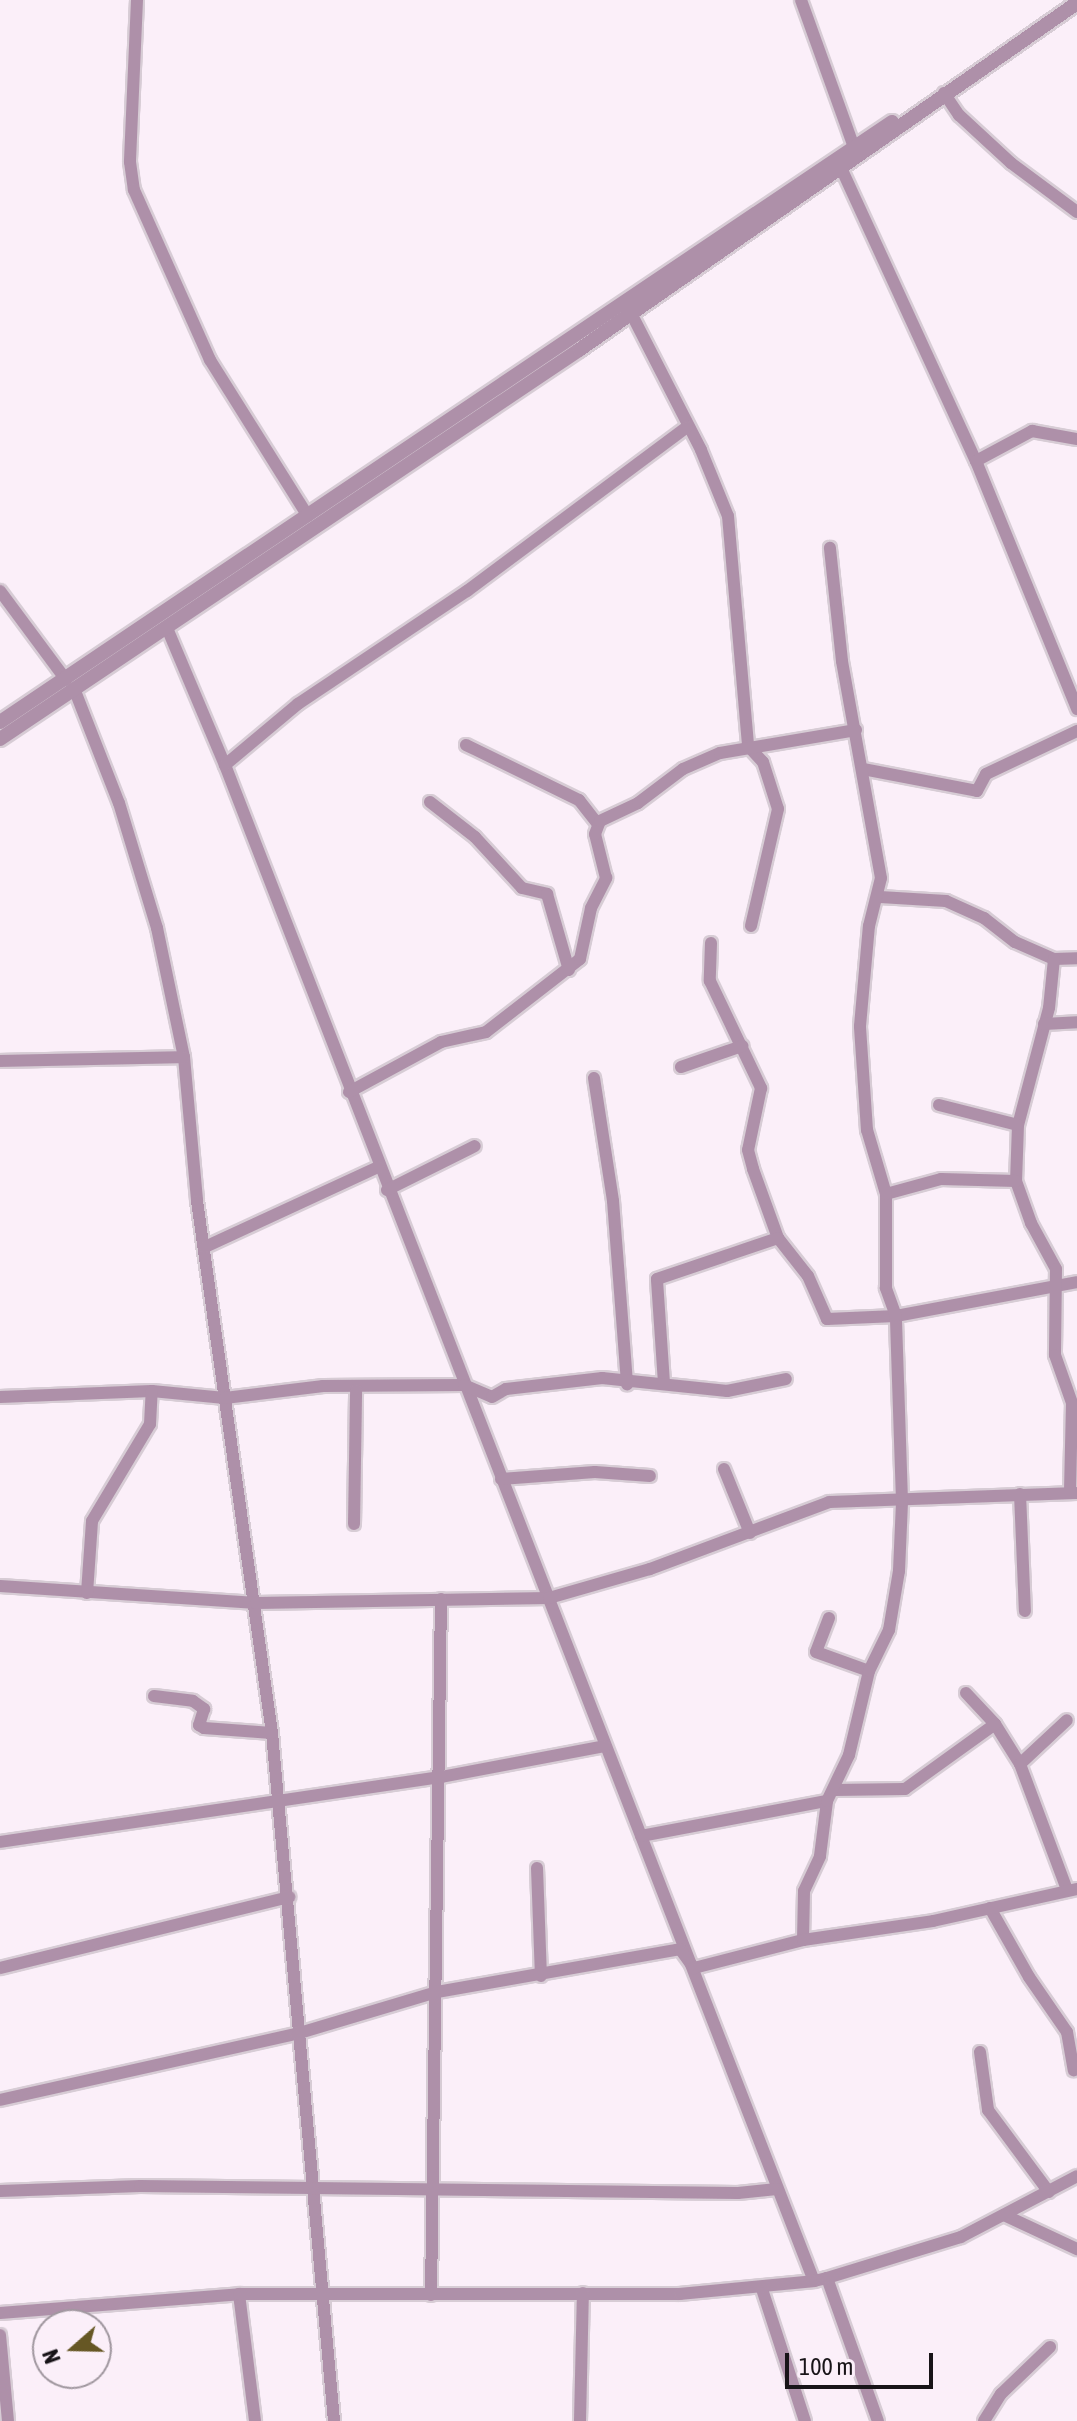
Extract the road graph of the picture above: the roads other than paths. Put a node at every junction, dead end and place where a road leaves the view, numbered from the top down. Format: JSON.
{"nodes":[{"id":1,"x":137,"y":0,"type":"edge"},
{"id":2,"x":801,"y":0,"type":"edge"},
{"id":3,"x":1071,"y":0,"type":"edge"},
{"id":4,"x":1077,"y":3,"type":"edge"},
{"id":5,"x":944,"y":93,"type":"junction"},
{"id":6,"x":854,"y":147,"type":"junction"},
{"id":7,"x":842,"y":170,"type":"junction"},
{"id":8,"x":766,"y":212,"type":"junction"},
{"id":9,"x":1077,"y":212,"type":"edge"},
{"id":10,"x":631,"y":313,"type":"junction"},
{"id":11,"x":687,"y":427,"type":"junction"},
{"id":12,"x":1077,"y":439,"type":"edge"},
{"id":13,"x":976,"y":461,"type":"junction"},
{"id":14,"x":308,"y":516,"type":"junction"},
{"id":15,"x":830,"y":548,"type":"dead end"},
{"id":16,"x":0,"y":591,"type":"edge"},
{"id":17,"x":167,"y":628,"type":"junction"},
{"id":18,"x":70,"y":685,"type":"junction"},
{"id":19,"x":1077,"y":709,"type":"edge"},
{"id":20,"x":18,"y":718,"type":"junction"},
{"id":21,"x":0,"y":722,"type":"edge"},
{"id":22,"x":856,"y":730,"type":"junction"},
{"id":23,"x":1077,"y":731,"type":"edge"},
{"id":24,"x":0,"y":739,"type":"edge"},
{"id":25,"x":466,"y":745,"type":"dead end"},
{"id":26,"x":748,"y":746,"type":"junction"},
{"id":27,"x":225,"y":765,"type":"junction"},
{"id":28,"x":863,"y":769,"type":"junction"},
{"id":29,"x":430,"y":802,"type":"dead end"},
{"id":30,"x":598,"y":824,"type":"junction"},
{"id":31,"x":880,"y":897,"type":"junction"},
{"id":32,"x":751,"y":926,"type":"dead end"},
{"id":33,"x":711,"y":943,"type":"dead end"},
{"id":34,"x":1077,"y":958,"type":"edge"},
{"id":35,"x":1054,"y":959,"type":"junction"},
{"id":36,"x":569,"y":970,"type":"junction"},
{"id":37,"x":1077,"y":1022,"type":"edge"},
{"id":38,"x":1044,"y":1024,"type":"junction"},
{"id":39,"x":742,"y":1046,"type":"junction"},
{"id":40,"x":184,"y":1057,"type":"junction"},
{"id":41,"x":0,"y":1061,"type":"edge"},
{"id":42,"x":681,"y":1067,"type":"dead end"},
{"id":43,"x":594,"y":1078,"type":"dead end"},
{"id":44,"x":349,"y":1092,"type":"junction"},
{"id":45,"x":939,"y":1105,"type":"dead end"},
{"id":46,"x":1018,"y":1125,"type":"junction"},
{"id":47,"x":475,"y":1146,"type":"dead end"},
{"id":48,"x":378,"y":1167,"type":"junction"},
{"id":49,"x":1016,"y":1181,"type":"junction"},
{"id":50,"x":387,"y":1190,"type":"junction"},
{"id":51,"x":886,"y":1194,"type":"junction"},
{"id":52,"x":778,"y":1238,"type":"junction"},
{"id":53,"x":205,"y":1247,"type":"junction"},
{"id":54,"x":1077,"y":1282,"type":"edge"},
{"id":55,"x":1054,"y":1289,"type":"junction"},
{"id":56,"x":896,"y":1316,"type":"junction"},
{"id":57,"x":786,"y":1379,"type":"dead end"},
{"id":58,"x":664,"y":1383,"type":"junction"},
{"id":59,"x":627,"y":1384,"type":"junction"},
{"id":60,"x":464,"y":1385,"type":"junction"},
{"id":61,"x":356,"y":1390,"type":"junction"},
{"id":62,"x":152,"y":1391,"type":"junction"},
{"id":63,"x":0,"y":1397,"type":"edge"},
{"id":64,"x":225,"y":1398,"type":"junction"},
{"id":65,"x":724,"y":1469,"type":"dead end"},
{"id":66,"x":650,"y":1476,"type":"dead end"},
{"id":67,"x":501,"y":1479,"type":"junction"},
{"id":68,"x":1074,"y":1492,"type":"edge"},
{"id":69,"x":1020,"y":1494,"type":"junction"},
{"id":70,"x":902,"y":1501,"type":"junction"},
{"id":71,"x":354,"y":1524,"type":"dead end"},
{"id":72,"x":750,"y":1533,"type":"junction"},
{"id":73,"x":0,"y":1586,"type":"edge"},
{"id":74,"x":87,"y":1593,"type":"junction"},
{"id":75,"x":549,"y":1598,"type":"junction"},
{"id":76,"x":441,"y":1599,"type":"junction"},
{"id":77,"x":256,"y":1603,"type":"junction"},
{"id":78,"x":1025,"y":1611,"type":"dead end"},
{"id":79,"x":829,"y":1618,"type":"dead end"},
{"id":80,"x":869,"y":1671,"type":"junction"},
{"id":81,"x":966,"y":1693,"type":"dead end"},
{"id":82,"x":154,"y":1696,"type":"dead end"},
{"id":83,"x":1067,"y":1720,"type":"dead end"},
{"id":84,"x":995,"y":1724,"type":"junction"},
{"id":85,"x":272,"y":1733,"type":"junction"},
{"id":86,"x":605,"y":1746,"type":"junction"},
{"id":87,"x":1020,"y":1764,"type":"junction"},
{"id":88,"x":441,"y":1777,"type":"junction"},
{"id":89,"x":830,"y":1796,"type":"junction"},
{"id":90,"x":278,"y":1798,"type":"junction"},
{"id":91,"x":641,"y":1836,"type":"junction"},
{"id":92,"x":0,"y":1842,"type":"edge"},
{"id":93,"x":537,"y":1868,"type":"dead end"},
{"id":94,"x":1072,"y":1890,"type":"edge"},
{"id":95,"x":289,"y":1897,"type":"junction"},
{"id":96,"x":990,"y":1908,"type":"junction"},
{"id":97,"x":803,"y":1940,"type":"junction"},
{"id":98,"x":0,"y":1968,"type":"edge"},
{"id":99,"x":694,"y":1968,"type":"junction"},
{"id":100,"x":541,"y":1976,"type":"junction"},
{"id":101,"x":437,"y":1992,"type":"junction"},
{"id":102,"x":296,"y":2034,"type":"junction"},
{"id":103,"x":980,"y":2052,"type":"dead end"},
{"id":104,"x":1074,"y":2070,"type":"dead end"},
{"id":105,"x":0,"y":2100,"type":"edge"},
{"id":106,"x":1077,"y":2176,"type":"edge"},
{"id":107,"x":432,"y":2186,"type":"junction"},
{"id":108,"x":777,"y":2189,"type":"junction"},
{"id":109,"x":315,"y":2190,"type":"junction"},
{"id":110,"x":0,"y":2191,"type":"edge"},
{"id":111,"x":1049,"y":2192,"type":"junction"},
{"id":112,"x":1004,"y":2215,"type":"junction"},
{"id":113,"x":1077,"y":2249,"type":"edge"},
{"id":114,"x":820,"y":2280,"type":"junction"},
{"id":115,"x":762,"y":2289,"type":"junction"},
{"id":116,"x":583,"y":2293,"type":"junction"},
{"id":117,"x":239,"y":2294,"type":"junction"},
{"id":118,"x":431,"y":2295,"type":"junction"},
{"id":119,"x":325,"y":2296,"type":"junction"},
{"id":120,"x":0,"y":2313,"type":"edge"},
{"id":121,"x":0,"y":2335,"type":"edge"},
{"id":122,"x":1050,"y":2347,"type":"dead end"},
{"id":123,"x":8,"y":2421,"type":"edge"},
{"id":124,"x":255,"y":2421,"type":"edge"},
{"id":125,"x":334,"y":2421,"type":"edge"},
{"id":126,"x":580,"y":2421,"type":"edge"},
{"id":127,"x":805,"y":2421,"type":"edge"},
{"id":128,"x":878,"y":2421,"type":"edge"},
{"id":129,"x":984,"y":2421,"type":"edge"}],
"edges":[{"from":1,"to":14,"type":"street"},
{"from":2,"to":6,"type":"street"},
{"from":3,"to":6,"type":"street"},
{"from":4,"to":5,"type":"street"},
{"from":5,"to":7,"type":"street"},
{"from":5,"to":9,"type":"street"},
{"from":6,"to":8,"type":"street"},
{"from":7,"to":8,"type":"street"},
{"from":7,"to":13,"type":"street"},
{"from":8,"to":10,"type":"street"},
{"from":8,"to":14,"type":"street"},
{"from":10,"to":11,"type":"street"},
{"from":10,"to":17,"type":"street"},
{"from":11,"to":26,"type":"street"},
{"from":11,"to":27,"type":"street"},
{"from":12,"to":13,"type":"street"},
{"from":13,"to":19,"type":"street"},
{"from":14,"to":18,"type":"street"},
{"from":15,"to":22,"type":"street"},
{"from":16,"to":18,"type":"street"},
{"from":17,"to":18,"type":"street"},
{"from":17,"to":27,"type":"street"},
{"from":18,"to":20,"type":"street"},
{"from":18,"to":40,"type":"street"},
{"from":20,"to":21,"type":"street"},
{"from":20,"to":24,"type":"street"},
{"from":22,"to":26,"type":"street"},
{"from":22,"to":28,"type":"street"},
{"from":23,"to":28,"type":"street"},
{"from":25,"to":30,"type":"street"},
{"from":26,"to":30,"type":"street"},
{"from":26,"to":32,"type":"street"},
{"from":27,"to":44,"type":"street"},
{"from":28,"to":31,"type":"street"},
{"from":29,"to":36,"type":"street"},
{"from":30,"to":36,"type":"street"},
{"from":31,"to":35,"type":"street"},
{"from":31,"to":51,"type":"street"},
{"from":33,"to":39,"type":"street"},
{"from":34,"to":35,"type":"street"},
{"from":35,"to":38,"type":"street"},
{"from":36,"to":44,"type":"street"},
{"from":37,"to":38,"type":"street"},
{"from":38,"to":46,"type":"street"},
{"from":39,"to":42,"type":"street"},
{"from":39,"to":52,"type":"street"},
{"from":40,"to":41,"type":"street"},
{"from":40,"to":53,"type":"street"},
{"from":43,"to":59,"type":"street"},
{"from":44,"to":48,"type":"street"},
{"from":45,"to":46,"type":"street"},
{"from":46,"to":49,"type":"street"},
{"from":47,"to":50,"type":"street"},
{"from":48,"to":50,"type":"street"},
{"from":48,"to":53,"type":"street"},
{"from":49,"to":51,"type":"street"},
{"from":49,"to":55,"type":"street"},
{"from":50,"to":60,"type":"street"},
{"from":51,"to":56,"type":"street"},
{"from":52,"to":56,"type":"street"},
{"from":52,"to":58,"type":"street"},
{"from":53,"to":64,"type":"street"},
{"from":54,"to":55,"type":"street"},
{"from":55,"to":56,"type":"street"},
{"from":55,"to":68,"type":"street"},
{"from":56,"to":70,"type":"street"},
{"from":57,"to":58,"type":"street"},
{"from":58,"to":59,"type":"street"},
{"from":59,"to":60,"type":"street"},
{"from":60,"to":61,"type":"street"},
{"from":60,"to":67,"type":"street"},
{"from":61,"to":64,"type":"street"},
{"from":61,"to":71,"type":"street"},
{"from":62,"to":63,"type":"street"},
{"from":62,"to":64,"type":"street"},
{"from":62,"to":74,"type":"street"},
{"from":64,"to":77,"type":"street"},
{"from":65,"to":72,"type":"street"},
{"from":66,"to":67,"type":"street"},
{"from":67,"to":75,"type":"street"},
{"from":68,"to":69,"type":"street"},
{"from":69,"to":70,"type":"street"},
{"from":69,"to":78,"type":"street"},
{"from":70,"to":72,"type":"street"},
{"from":70,"to":80,"type":"street"},
{"from":72,"to":75,"type":"street"},
{"from":73,"to":74,"type":"street"},
{"from":74,"to":77,"type":"street"},
{"from":75,"to":76,"type":"street"},
{"from":75,"to":86,"type":"street"},
{"from":76,"to":77,"type":"street"},
{"from":76,"to":88,"type":"street"},
{"from":77,"to":85,"type":"street"},
{"from":79,"to":80,"type":"street"},
{"from":80,"to":89,"type":"street"},
{"from":81,"to":84,"type":"street"},
{"from":82,"to":85,"type":"street"},
{"from":83,"to":87,"type":"street"},
{"from":84,"to":87,"type":"street"},
{"from":84,"to":89,"type":"street"},
{"from":85,"to":90,"type":"street"},
{"from":86,"to":88,"type":"street"},
{"from":86,"to":91,"type":"street"},
{"from":87,"to":94,"type":"street"},
{"from":88,"to":90,"type":"street"},
{"from":88,"to":101,"type":"street"},
{"from":89,"to":91,"type":"street"},
{"from":89,"to":97,"type":"street"},
{"from":90,"to":92,"type":"street"},
{"from":90,"to":95,"type":"street"},
{"from":91,"to":99,"type":"street"},
{"from":93,"to":100,"type":"street"},
{"from":94,"to":96,"type":"street"},
{"from":95,"to":98,"type":"street"},
{"from":95,"to":102,"type":"street"},
{"from":96,"to":97,"type":"street"},
{"from":96,"to":104,"type":"street"},
{"from":97,"to":99,"type":"street"},
{"from":99,"to":100,"type":"street"},
{"from":99,"to":108,"type":"street"},
{"from":100,"to":101,"type":"street"},
{"from":101,"to":102,"type":"street"},
{"from":101,"to":107,"type":"street"},
{"from":102,"to":105,"type":"street"},
{"from":102,"to":109,"type":"street"},
{"from":103,"to":111,"type":"street"},
{"from":106,"to":111,"type":"street"},
{"from":107,"to":108,"type":"street"},
{"from":107,"to":109,"type":"street"},
{"from":107,"to":118,"type":"street"},
{"from":108,"to":114,"type":"street"},
{"from":109,"to":110,"type":"street"},
{"from":109,"to":119,"type":"street"},
{"from":111,"to":112,"type":"street"},
{"from":112,"to":113,"type":"street"},
{"from":112,"to":114,"type":"street"},
{"from":114,"to":115,"type":"street"},
{"from":114,"to":128,"type":"street"},
{"from":115,"to":116,"type":"street"},
{"from":115,"to":127,"type":"street"},
{"from":116,"to":118,"type":"street"},
{"from":116,"to":126,"type":"street"},
{"from":117,"to":119,"type":"street"},
{"from":117,"to":120,"type":"street"},
{"from":117,"to":124,"type":"street"},
{"from":118,"to":119,"type":"street"},
{"from":119,"to":125,"type":"street"},
{"from":121,"to":123,"type":"street"},
{"from":122,"to":129,"type":"street"}]}
